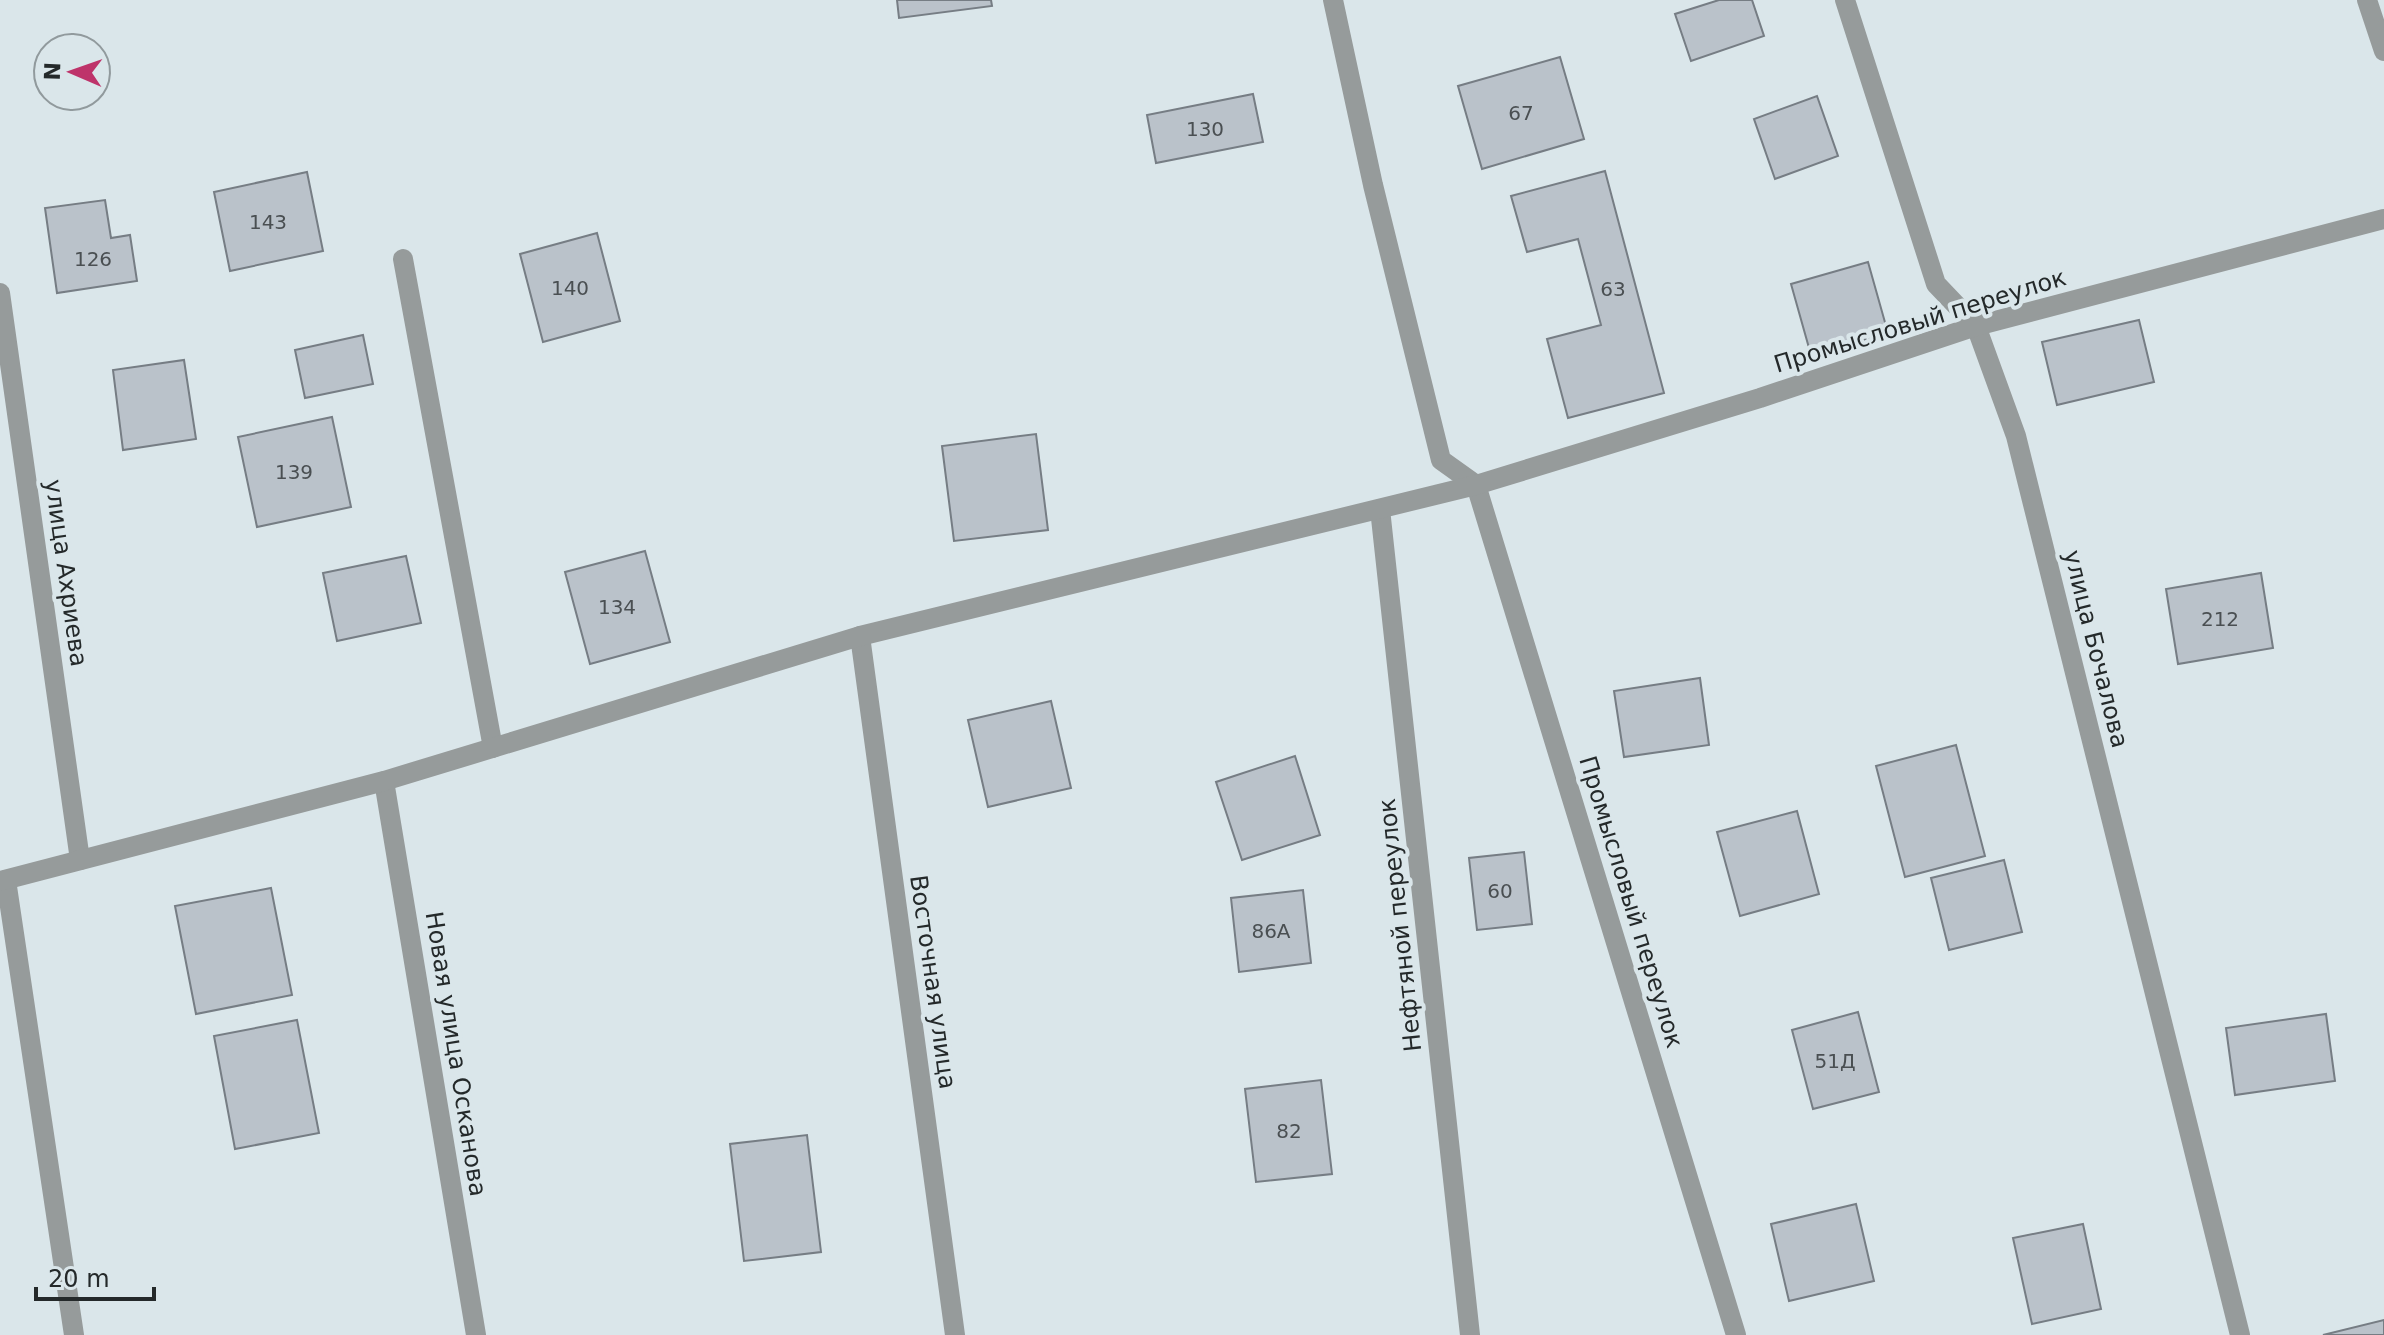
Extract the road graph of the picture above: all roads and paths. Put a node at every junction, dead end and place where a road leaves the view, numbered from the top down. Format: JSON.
{"nodes":[{"id":1,"x":1333,"y":0,"type":"edge"},
{"id":2,"x":1845,"y":0,"type":"edge"},
{"id":3,"x":2367,"y":0,"type":"edge"},
{"id":4,"x":2384,"y":51,"type":"edge"},
{"id":5,"x":2384,"y":219,"type":"edge"},
{"id":6,"x":403,"y":259,"type":"dead end"},
{"id":7,"x":0,"y":293,"type":"edge"},
{"id":8,"x":1976,"y":326,"type":"junction"},
{"id":9,"x":1476,"y":485,"type":"junction"},
{"id":10,"x":1380,"y":509,"type":"junction"},
{"id":11,"x":860,"y":636,"type":"junction"},
{"id":12,"x":493,"y":748,"type":"junction"},
{"id":13,"x":384,"y":781,"type":"junction"},
{"id":14,"x":80,"y":860,"type":"junction"},
{"id":15,"x":3,"y":880,"type":"edge"},
{"id":16,"x":74,"y":1335,"type":"edge"},
{"id":17,"x":476,"y":1335,"type":"edge"},
{"id":18,"x":955,"y":1335,"type":"edge"},
{"id":19,"x":1470,"y":1335,"type":"edge"},
{"id":20,"x":1736,"y":1335,"type":"edge"},
{"id":21,"x":2240,"y":1335,"type":"edge"}],
"edges":[{"from":1,"to":9,"type":"street"},
{"from":2,"to":8,"type":"street","name":"улица Бочалова"},
{"from":3,"to":4,"type":"street"},
{"from":5,"to":8,"type":"street","name":"Промысловый переулок"},
{"from":6,"to":12,"type":"street"},
{"from":7,"to":14,"type":"street","name":"улица Ахриева"},
{"from":8,"to":9,"type":"street","name":"Промысловый переулок"},
{"from":8,"to":21,"type":"street","name":"улица Бочалова"},
{"from":9,"to":10,"type":"street"},
{"from":9,"to":20,"type":"street","name":"Промысловый переулок"},
{"from":10,"to":11,"type":"street"},
{"from":10,"to":19,"type":"street","name":"Нефтяной переулок"},
{"from":11,"to":12,"type":"street"},
{"from":11,"to":18,"type":"street","name":"Восточная улица"},
{"from":12,"to":13,"type":"street"},
{"from":13,"to":14,"type":"street"},
{"from":13,"to":17,"type":"street","name":"Новая улица Осканова"},
{"from":14,"to":15,"type":"street"},
{"from":15,"to":16,"type":"street"}]}
